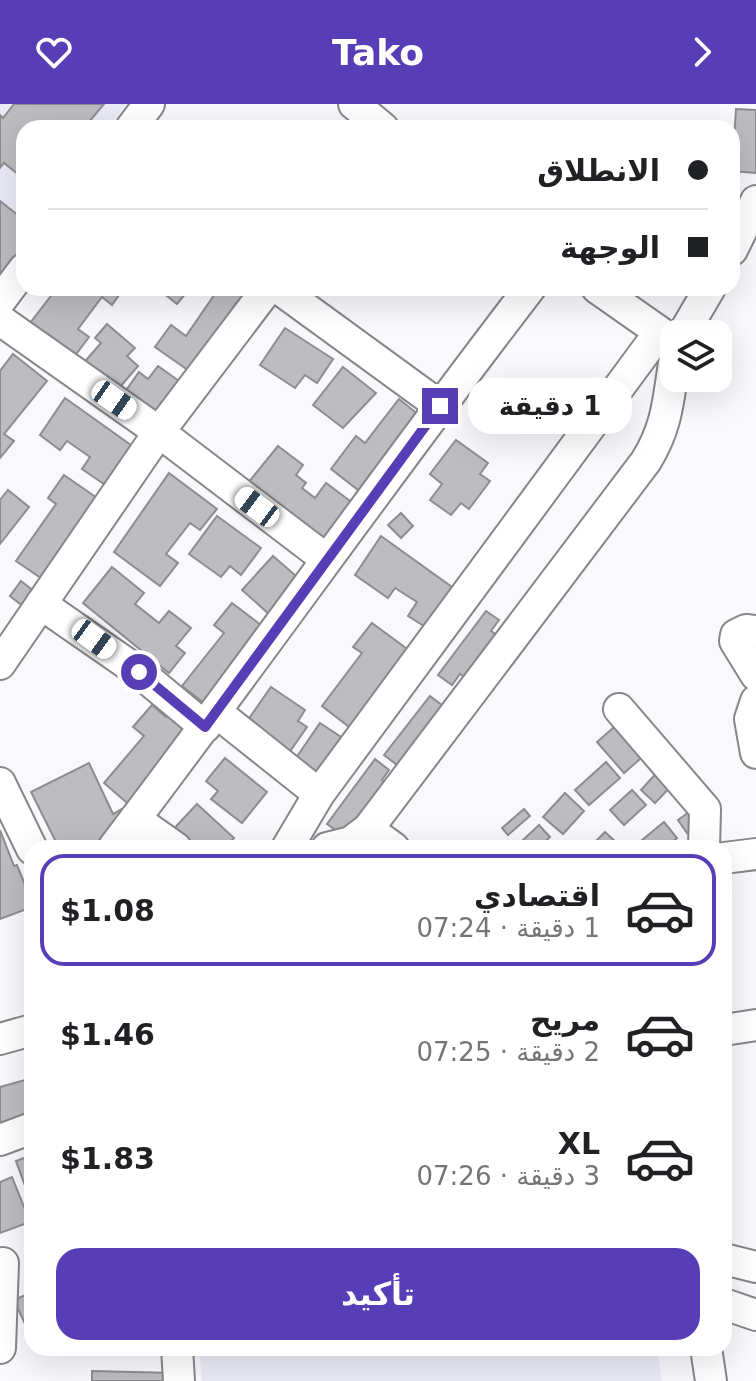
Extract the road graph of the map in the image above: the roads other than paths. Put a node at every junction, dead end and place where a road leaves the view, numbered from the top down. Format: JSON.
{"nodes":[{"id":1,"x":354,"y":104,"type":"edge"},
{"id":2,"x":373,"y":120,"type":"edge"},
{"id":3,"x":756,"y":201,"type":"edge"},
{"id":4,"x":740,"y":234,"type":"edge"},
{"id":5,"x":16,"y":280,"type":"edge"},
{"id":6,"x":262,"y":296,"type":"edge"},
{"id":7,"x":289,"y":296,"type":"edge"},
{"id":8,"x":524,"y":296,"type":"edge"},
{"id":9,"x":610,"y":296,"type":"edge"},
{"id":10,"x":704,"y":296,"type":"edge"},
{"id":11,"x":0,"y":301,"type":"edge"},
{"id":12,"x":0,"y":320,"type":"edge"},
{"id":13,"x":685,"y":320,"type":"edge"},
{"id":14,"x":660,"y":328,"type":"edge"},
{"id":15,"x":660,"y":352,"type":"edge"},
{"id":16,"x":670,"y":392,"type":"edge"},
{"id":17,"x":440,"y":406,"type":"junction"},
{"id":18,"x":159,"y":432,"type":"junction"},
{"id":19,"x":326,"y":559,"type":"junction"},
{"id":20,"x":41,"y":604,"type":"junction"},
{"id":21,"x":756,"y":631,"type":"edge"},
{"id":22,"x":0,"y":664,"type":"edge"},
{"id":23,"x":756,"y":675,"type":"edge"},
{"id":24,"x":756,"y":701,"type":"edge"},
{"id":25,"x":619,"y":709,"type":"dead end"},
{"id":26,"x":211,"y":719,"type":"junction"},
{"id":27,"x":756,"y":753,"type":"edge"},
{"id":28,"x":0,"y":783,"type":"edge"},
{"id":29,"x":319,"y":794,"type":"junction"},
{"id":30,"x":135,"y":819,"type":"junction"},
{"id":31,"x":368,"y":829,"type":"junction"},
{"id":32,"x":28,"y":840,"type":"edge"},
{"id":33,"x":119,"y":840,"type":"edge"},
{"id":34,"x":165,"y":840,"type":"edge"},
{"id":35,"x":292,"y":840,"type":"edge"},
{"id":36,"x":354,"y":840,"type":"edge"},
{"id":37,"x":383,"y":840,"type":"edge"},
{"id":38,"x":704,"y":840,"type":"edge"},
{"id":39,"x":756,"y":854,"type":"edge"},
{"id":40,"x":732,"y":857,"type":"edge"},
{"id":41,"x":756,"y":1025,"type":"edge"},
{"id":42,"x":732,"y":1029,"type":"edge"},
{"id":43,"x":24,"y":1032,"type":"edge"},
{"id":44,"x":0,"y":1039,"type":"edge"},
{"id":45,"x":24,"y":1131,"type":"edge"},
{"id":46,"x":0,"y":1140,"type":"edge"},
{"id":47,"x":732,"y":1261,"type":"edge"},
{"id":48,"x":3,"y":1263,"type":"dead end"},
{"id":49,"x":756,"y":1267,"type":"edge"},
{"id":50,"x":732,"y":1307,"type":"edge"},
{"id":51,"x":756,"y":1315,"type":"edge"},
{"id":52,"x":0,"y":1348,"type":"edge"},
{"id":53,"x":177,"y":1356,"type":"edge"},
{"id":54,"x":707,"y":1356,"type":"edge"},
{"id":55,"x":179,"y":1381,"type":"edge"},
{"id":56,"x":711,"y":1381,"type":"edge"}],
"edges":[{"from":1,"to":2,"type":"street"},
{"from":3,"to":4,"type":"street"},
{"from":5,"to":11,"type":"street"},
{"from":6,"to":18,"type":"street"},
{"from":7,"to":17,"type":"street"},
{"from":8,"to":17,"type":"street"},
{"from":9,"to":14,"type":"street"},
{"from":10,"to":13,"type":"street"},
{"from":12,"to":18,"type":"street"},
{"from":15,"to":29,"type":"street"},
{"from":16,"to":31,"type":"street"},
{"from":17,"to":19,"type":"street"},
{"from":18,"to":19,"type":"street"},
{"from":18,"to":20,"type":"street"},
{"from":19,"to":26,"type":"street"},
{"from":20,"to":22,"type":"street"},
{"from":20,"to":26,"type":"street"},
{"from":21,"to":23,"type":"street"},
{"from":24,"to":27,"type":"street"},
{"from":25,"to":38,"type":"street"},
{"from":26,"to":29,"type":"street"},
{"from":26,"to":30,"type":"street"},
{"from":28,"to":32,"type":"street"},
{"from":29,"to":35,"type":"street"},
{"from":30,"to":33,"type":"street"},
{"from":30,"to":34,"type":"street"},
{"from":31,"to":36,"type":"street"},
{"from":31,"to":37,"type":"street"},
{"from":39,"to":40,"type":"street"},
{"from":41,"to":42,"type":"street"},
{"from":43,"to":44,"type":"street"},
{"from":45,"to":46,"type":"street"},
{"from":47,"to":49,"type":"street"},
{"from":48,"to":52,"type":"street"},
{"from":50,"to":51,"type":"street"},
{"from":53,"to":55,"type":"street"},
{"from":54,"to":56,"type":"street"}]}
